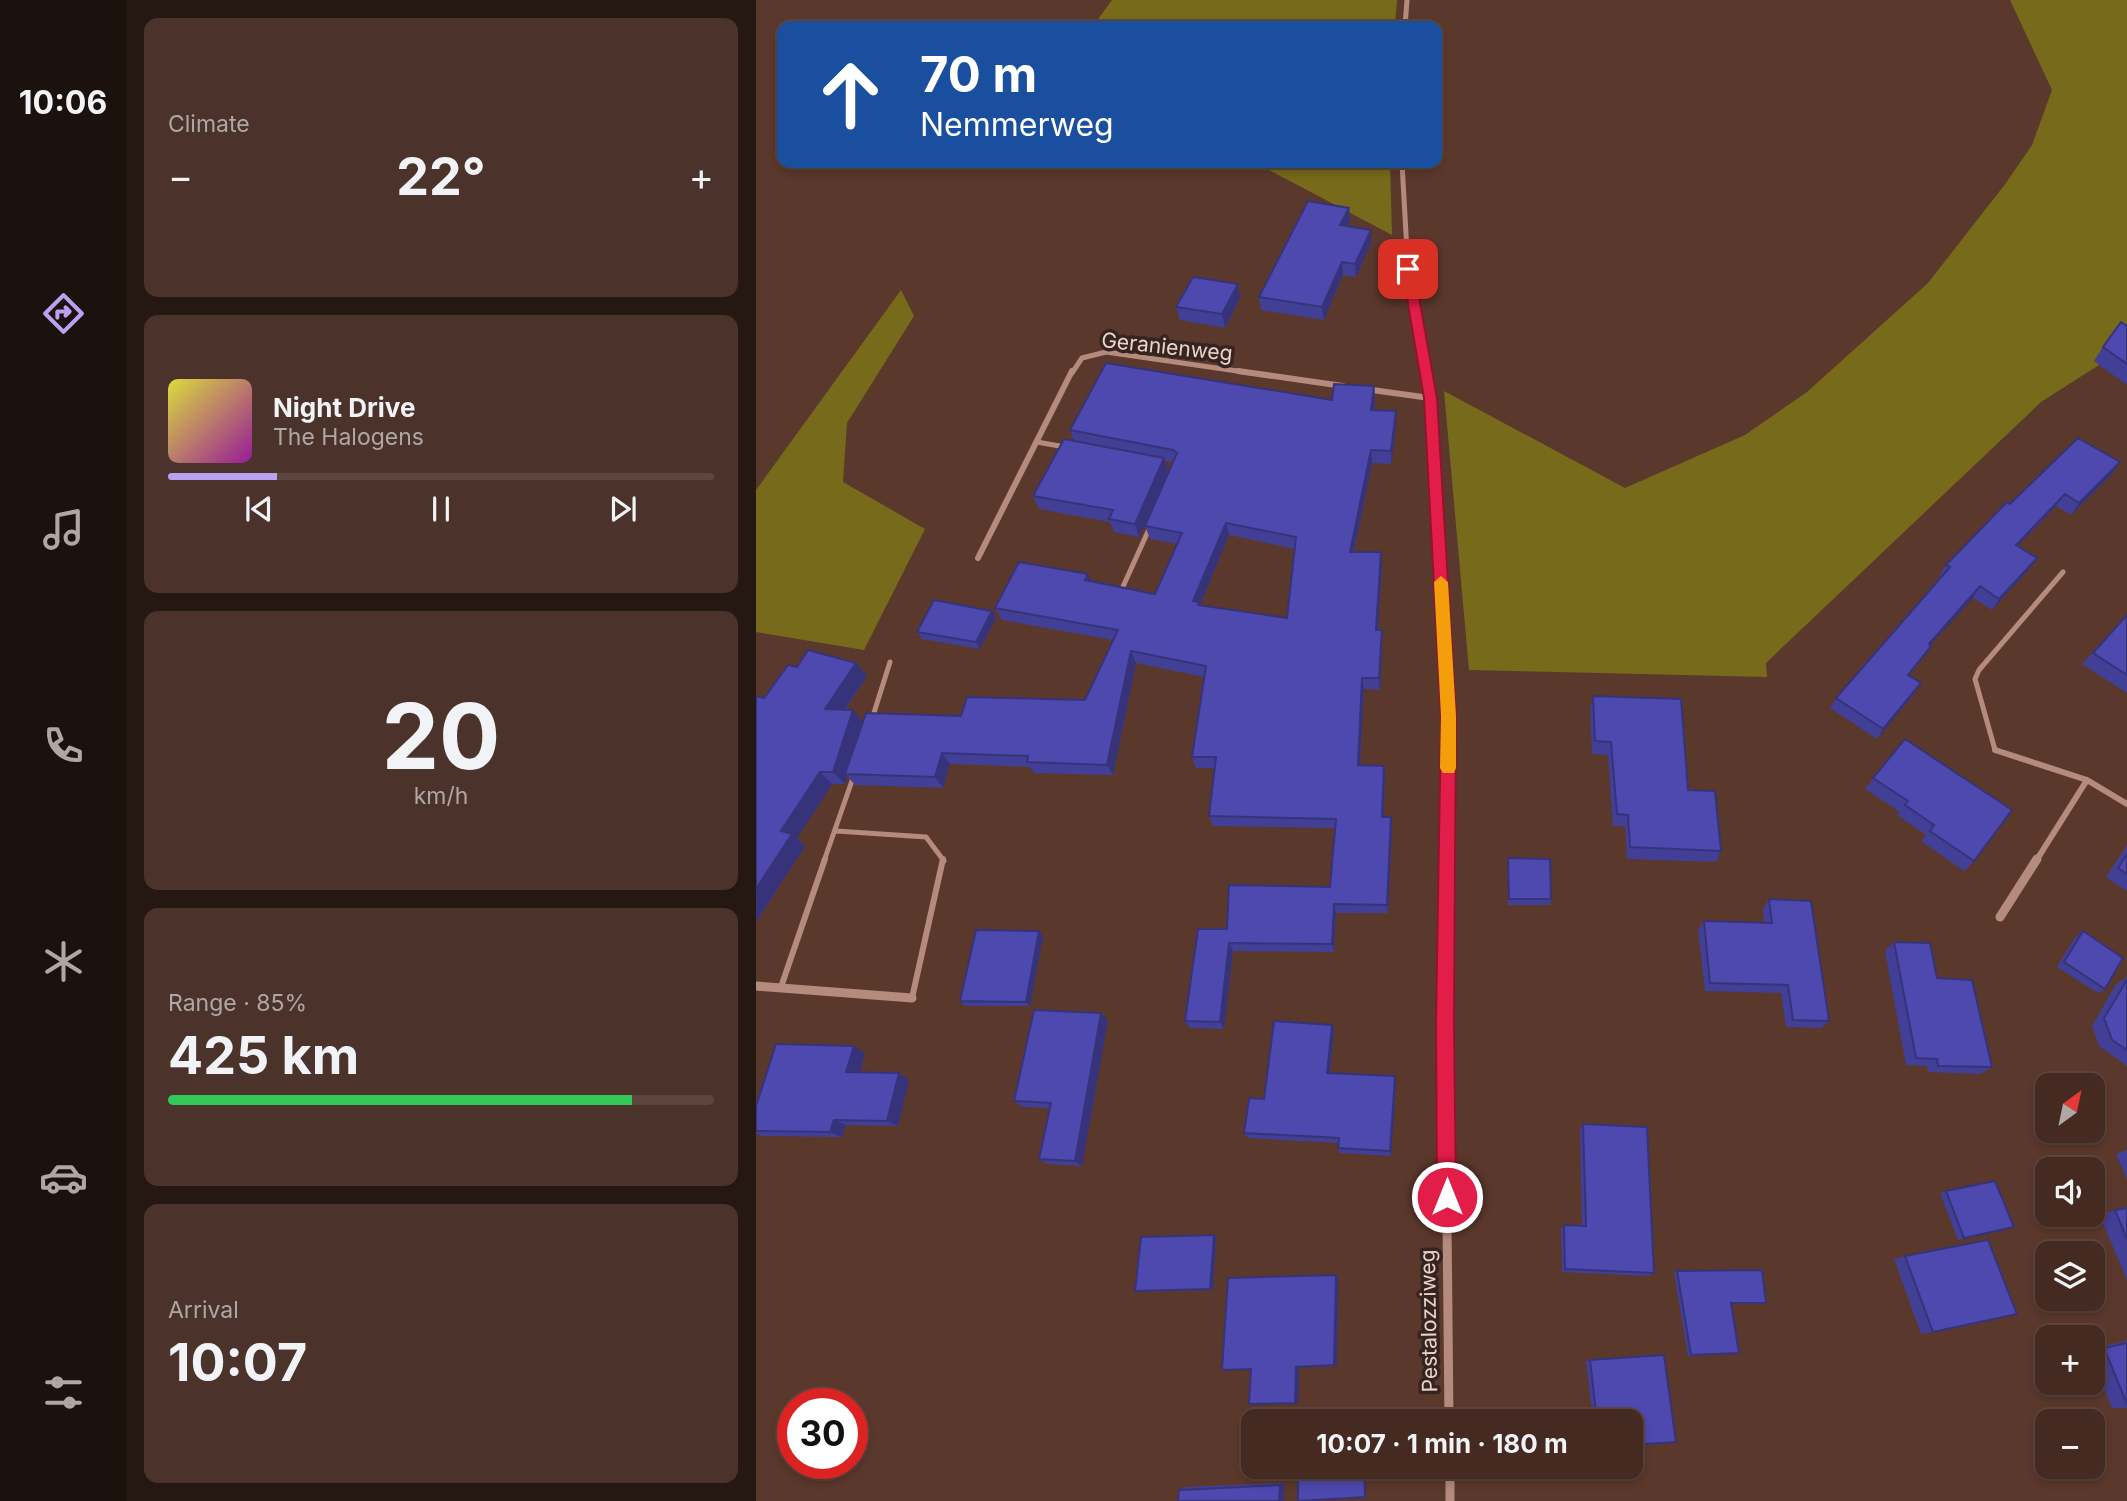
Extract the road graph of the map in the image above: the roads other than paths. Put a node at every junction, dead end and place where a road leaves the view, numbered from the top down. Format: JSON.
{"nodes":[{"id":1,"x":1407,"y":0,"type":"edge"},
{"id":2,"x":1405,"y":21,"type":"edge"},
{"id":3,"x":1402,"y":168,"type":"edge"},
{"id":4,"x":1349,"y":387,"type":"edge"},
{"id":5,"x":1363,"y":389,"type":"edge"},
{"id":6,"x":1430,"y":398,"type":"junction"},
{"id":7,"x":1037,"y":442,"type":"junction"},
{"id":8,"x":1076,"y":449,"type":"edge"},
{"id":9,"x":1154,"y":518,"type":"edge"},
{"id":10,"x":978,"y":558,"type":"dead end"},
{"id":11,"x":2063,"y":572,"type":"dead end"},
{"id":12,"x":1121,"y":593,"type":"edge"},
{"id":13,"x":890,"y":662,"type":"dead end"},
{"id":14,"x":869,"y":727,"type":"edge"},
{"id":15,"x":1995,"y":750,"type":"joint"},
{"id":16,"x":857,"y":766,"type":"edge"},
{"id":17,"x":2087,"y":780,"type":"junction"},
{"id":18,"x":2127,"y":804,"type":"edge"},
{"id":19,"x":836,"y":831,"type":"junction"},
{"id":20,"x":2000,"y":917,"type":"dead end"},
{"id":21,"x":756,"y":986,"type":"edge"},
{"id":22,"x":781,"y":987,"type":"junction"},
{"id":23,"x":912,"y":998,"type":"joint"},
{"id":24,"x":1449,"y":1409,"type":"edge"},
{"id":25,"x":1450,"y":1479,"type":"edge"},
{"id":26,"x":1450,"y":1501,"type":"edge"}],
"edges":[{"from":1,"to":2,"type":"street"},
{"from":3,"to":6,"type":"street","name":"Pestalozziweg"},
{"from":4,"to":7,"type":"street","name":"Geranienweg"},
{"from":5,"to":6,"type":"street"},
{"from":6,"to":24,"type":"street","name":"Pestalozziweg"},
{"from":7,"to":8,"type":"lane"},
{"from":7,"to":10,"type":"street","name":"Geranienweg"},
{"from":9,"to":12,"type":"lane"},
{"from":11,"to":15,"type":"lane"},
{"from":13,"to":14,"type":"lane"},
{"from":15,"to":17,"type":"street"},
{"from":16,"to":19,"type":"lane"},
{"from":17,"to":18,"type":"street"},
{"from":17,"to":20,"type":"street"},
{"from":19,"to":22,"type":"lane"},
{"from":19,"to":23,"type":"lane"},
{"from":21,"to":22,"type":"street"},
{"from":22,"to":23,"type":"street"},
{"from":25,"to":26,"type":"street"}]}
